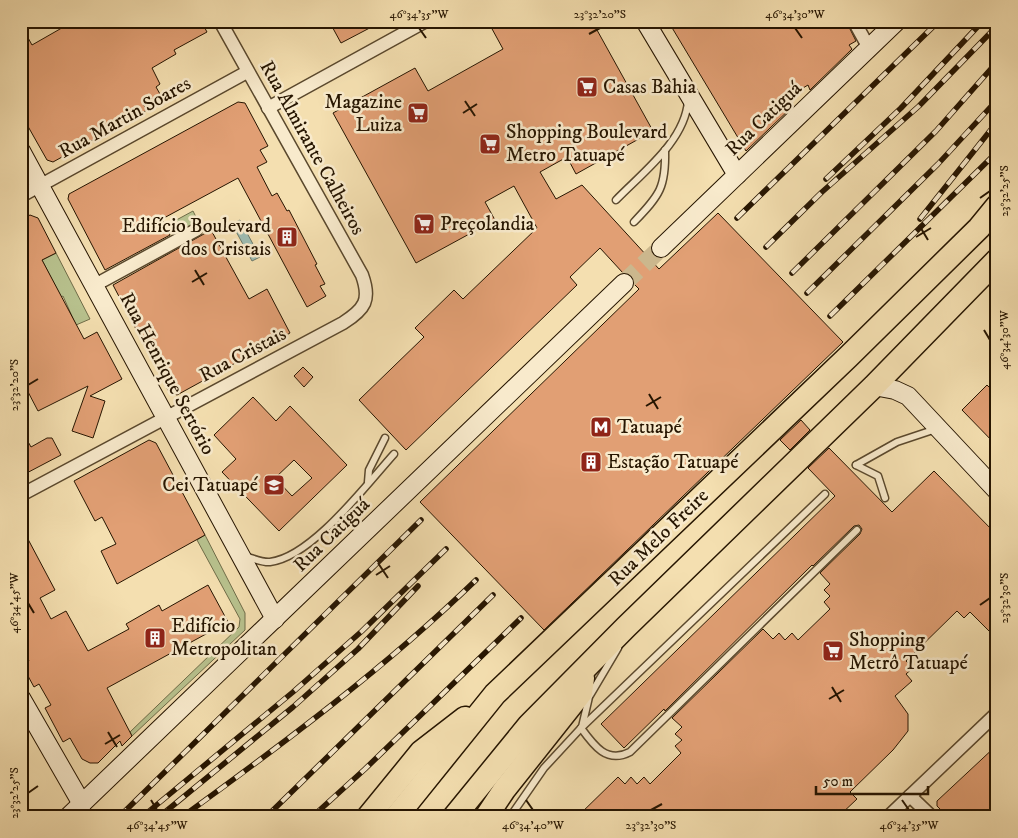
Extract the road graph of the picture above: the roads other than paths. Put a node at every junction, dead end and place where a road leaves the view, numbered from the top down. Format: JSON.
{"nodes":[{"id":1,"x":220,"y":21,"type":"edge"},
{"id":2,"x":426,"y":21,"type":"edge"},
{"id":3,"x":644,"y":21,"type":"edge"},
{"id":4,"x":854,"y":21,"type":"edge"},
{"id":5,"x":897,"y":21,"type":"edge"},
{"id":6,"x":869,"y":48,"type":"junction"},
{"id":7,"x":247,"y":72,"type":"junction"},
{"id":8,"x":688,"y":95,"type":"junction"},
{"id":9,"x":268,"y":108,"type":"junction"},
{"id":10,"x":21,"y":150,"type":"edge"},
{"id":11,"x":665,"y":150,"type":"junction"},
{"id":12,"x":737,"y":175,"type":"junction"},
{"id":13,"x":40,"y":186,"type":"junction"},
{"id":14,"x":21,"y":196,"type":"edge"},
{"id":15,"x":616,"y":200,"type":"dead end"},
{"id":16,"x":997,"y":206,"type":"edge"},
{"id":17,"x":634,"y":222,"type":"dead end"},
{"id":18,"x":196,"y":230,"type":"dead end"},
{"id":19,"x":661,"y":248,"type":"tunnel mouth"},
{"id":20,"x":995,"y":267,"type":"edge"},
{"id":21,"x":624,"y":283,"type":"tunnel mouth"},
{"id":22,"x":95,"y":285,"type":"junction"},
{"id":23,"x":367,"y":295,"type":"joint"},
{"id":24,"x":874,"y":386,"type":"junction"},
{"id":25,"x":166,"y":416,"type":"junction"},
{"id":26,"x":939,"y":428,"type":"junction"},
{"id":27,"x":384,"y":438,"type":"dead end"},
{"id":28,"x":394,"y":454,"type":"dead end"},
{"id":29,"x":368,"y":482,"type":"junction"},
{"id":30,"x":997,"y":491,"type":"edge"},
{"id":31,"x":825,"y":494,"type":"dead end"},
{"id":32,"x":21,"y":495,"type":"edge"},
{"id":33,"x":885,"y":498,"type":"dead end"},
{"id":34,"x":857,"y":530,"type":"dead end"},
{"id":35,"x":238,"y":554,"type":"junction"},
{"id":36,"x":275,"y":619,"type":"junction"},
{"id":37,"x":626,"y":627,"type":"junction"},
{"id":38,"x":584,"y":670,"type":"junction"},
{"id":39,"x":495,"y":694,"type":"junction"},
{"id":40,"x":21,"y":698,"type":"edge"},
{"id":41,"x":997,"y":713,"type":"edge"},
{"id":42,"x":581,"y":728,"type":"junction"},
{"id":43,"x":544,"y":768,"type":"junction"},
{"id":44,"x":504,"y":790,"type":"junction"},
{"id":45,"x":910,"y":796,"type":"junction"},
{"id":46,"x":82,"y":804,"type":"junction"},
{"id":47,"x":68,"y":817,"type":"edge"},
{"id":48,"x":368,"y":817,"type":"edge"},
{"id":49,"x":396,"y":817,"type":"edge"},
{"id":50,"x":454,"y":817,"type":"edge"},
{"id":51,"x":486,"y":817,"type":"edge"},
{"id":52,"x":510,"y":817,"type":"edge"},
{"id":53,"x":888,"y":817,"type":"edge"},
{"id":54,"x":932,"y":817,"type":"edge"}],
"edges":[{"from":1,"to":7,"type":"street","name":"Rua Almirante Calheiros"},
{"from":2,"to":9,"type":"street"},
{"from":3,"to":8,"type":"main road"},
{"from":4,"to":6,"type":"street"},
{"from":5,"to":6,"type":"main road","name":"Rua Catiguá"},
{"from":6,"to":12,"type":"main road","name":"Rua Catiguá"},
{"from":7,"to":9,"type":"street","name":"Rua Almirante Calheiros"},
{"from":7,"to":13,"type":"street","name":"Rua Martin Soares"},
{"from":8,"to":11,"type":"lane"},
{"from":8,"to":12,"type":"main road"},
{"from":9,"to":23,"type":"street","name":"Rua Almirante Calheiros"},
{"from":10,"to":13,"type":"main road","name":"Rua Henrique Sertório"},
{"from":11,"to":15,"type":"lane"},
{"from":11,"to":17,"type":"lane"},
{"from":12,"to":19,"type":"main road","name":"Rua Catiguá"},
{"from":13,"to":14,"type":"street","name":"Rua Martin Soares"},
{"from":13,"to":22,"type":"main road","name":"Rua Henrique Sertório"},
{"from":16,"to":39,"type":"highway","name":"Rua Melo Freire"},
{"from":18,"to":22,"type":"street"},
{"from":20,"to":24,"type":"highway","name":"Rua Melo Freire"},
{"from":21,"to":36,"type":"main road","name":"Rua Catiguá"},
{"from":22,"to":25,"type":"main road","name":"Rua Henrique Sertório"},
{"from":23,"to":25,"type":"street","name":"Rua Cristais"},
{"from":24,"to":26,"type":"main road"},
{"from":24,"to":37,"type":"highway","name":"Rua Melo Freire"},
{"from":25,"to":32,"type":"street","name":"Rua Cristais"},
{"from":25,"to":35,"type":"main road","name":"Rua Henrique Sertório"},
{"from":26,"to":30,"type":"main road"},
{"from":26,"to":33,"type":"lane"},
{"from":27,"to":29,"type":"lane"},
{"from":28,"to":29,"type":"lane"},
{"from":29,"to":35,"type":"lane"},
{"from":31,"to":42,"type":"lane"},
{"from":34,"to":42,"type":"lane"},
{"from":35,"to":36,"type":"main road","name":"Rua Henrique Sertório"},
{"from":36,"to":46,"type":"main road","name":"Rua Catiguá"},
{"from":37,"to":38,"type":"highway","name":"Rua Melo Freire"},
{"from":37,"to":42,"type":"lane"},
{"from":38,"to":44,"type":"highway"},
{"from":38,"to":50,"type":"highway","name":"Rua Melo Freire"},
{"from":39,"to":48,"type":"highway"},
{"from":39,"to":49,"type":"highway","name":"Rua Melo Freire"},
{"from":40,"to":46,"type":"main road"},
{"from":41,"to":45,"type":"street"},
{"from":42,"to":43,"type":"lane"},
{"from":43,"to":44,"type":"lane"},
{"from":43,"to":52,"type":"lane"},
{"from":44,"to":51,"type":"highway"},
{"from":45,"to":53,"type":"street"},
{"from":45,"to":54,"type":"street"},
{"from":46,"to":47,"type":"main road","name":"Rua Catiguá"}]}
